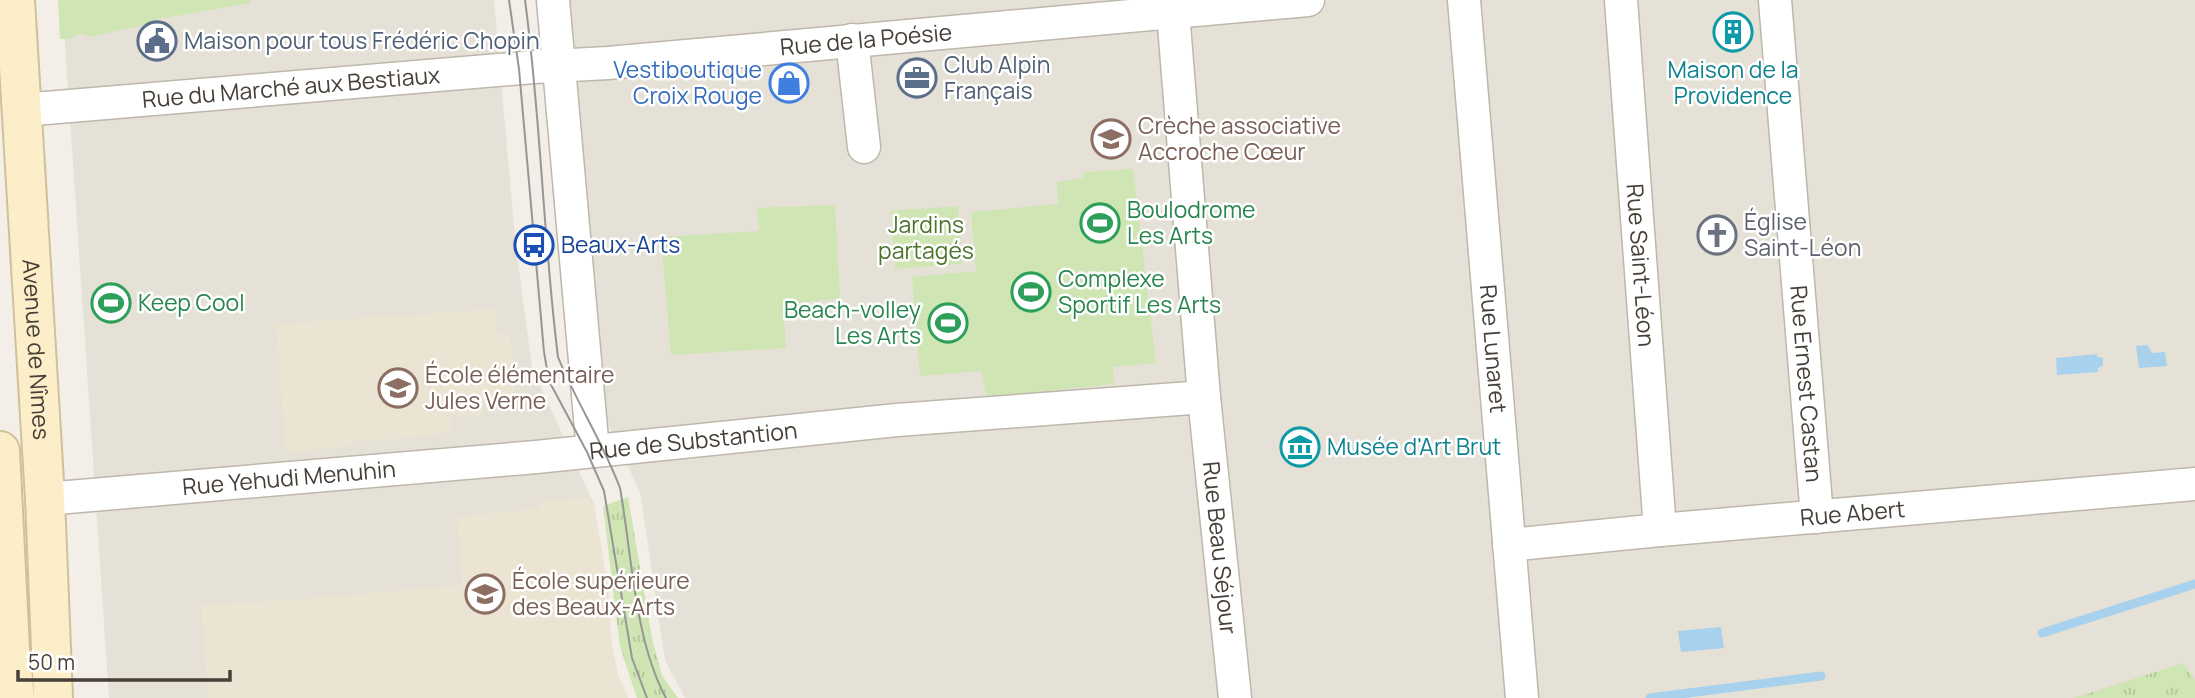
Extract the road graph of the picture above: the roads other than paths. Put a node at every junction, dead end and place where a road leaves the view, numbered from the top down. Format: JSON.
{"nodes":[{"id":1,"x":15,"y":0,"type":"edge"},
{"id":2,"x":553,"y":0,"type":"edge"},
{"id":3,"x":1308,"y":0,"type":"edge"},
{"id":4,"x":1464,"y":0,"type":"edge"},
{"id":5,"x":1621,"y":0,"type":"edge"},
{"id":6,"x":1774,"y":0,"type":"edge"},
{"id":7,"x":1172,"y":6,"type":"edge"},
{"id":8,"x":852,"y":40,"type":"junction"},
{"id":9,"x":559,"y":66,"type":"junction"},
{"id":10,"x":22,"y":110,"type":"junction"},
{"id":11,"x":864,"y":147,"type":"dead end"},
{"id":12,"x":1204,"y":397,"type":"junction"},
{"id":13,"x":0,"y":451,"type":"edge"},
{"id":14,"x":593,"y":451,"type":"junction"},
{"id":15,"x":0,"y":460,"type":"edge"},
{"id":16,"x":2195,"y":484,"type":"edge"},
{"id":17,"x":45,"y":499,"type":"junction"},
{"id":18,"x":1817,"y":517,"type":"junction"},
{"id":19,"x":1660,"y":530,"type":"junction"},
{"id":20,"x":1509,"y":545,"type":"junction"},
{"id":21,"x":1234,"y":696,"type":"edge"},
{"id":22,"x":15,"y":698,"type":"edge"},
{"id":23,"x":53,"y":698,"type":"edge"},
{"id":24,"x":1522,"y":698,"type":"edge"}],
"edges":[{"from":1,"to":10,"type":"main road","name":"Avenue de Nîmes"},
{"from":2,"to":9,"type":"street","name":"Rue de Substantion"},
{"from":3,"to":7,"type":"street","name":"Rue de la Poésie"},
{"from":4,"to":20,"type":"street","name":"Rue Lunaret"},
{"from":5,"to":19,"type":"street","name":"Rue Saint-Léon"},
{"from":6,"to":18,"type":"street","name":"Rue Ernest Castan"},
{"from":7,"to":8,"type":"street","name":"Rue de la Poésie"},
{"from":7,"to":12,"type":"street","name":"Rue Beau Séjour"},
{"from":8,"to":9,"type":"street","name":"Rue de la Poésie"},
{"from":8,"to":11,"type":"street"},
{"from":9,"to":10,"type":"street","name":"Rue du Marché aux Bestiaux"},
{"from":9,"to":14,"type":"street","name":"Rue de Substantion"},
{"from":10,"to":17,"type":"main road","name":"Avenue de Nîmes"},
{"from":12,"to":14,"type":"street","name":"Rue de Substantion"},
{"from":12,"to":21,"type":"street","name":"Rue Beau Séjour"},
{"from":13,"to":15,"type":"main road","name":"Avenue de Nîmes"},
{"from":14,"to":17,"type":"street","name":"Rue Yehudi Menuhin"},
{"from":15,"to":17,"type":"main road"},
{"from":15,"to":22,"type":"main road","name":"Avenue de Nîmes"},
{"from":16,"to":18,"type":"street","name":"Rue Abert"},
{"from":17,"to":23,"type":"main road","name":"Avenue de Nîmes"},
{"from":18,"to":19,"type":"street","name":"Rue Abert"},
{"from":19,"to":20,"type":"street","name":"Rue Abert"},
{"from":20,"to":24,"type":"street","name":"Rue Lunaret"}]}
